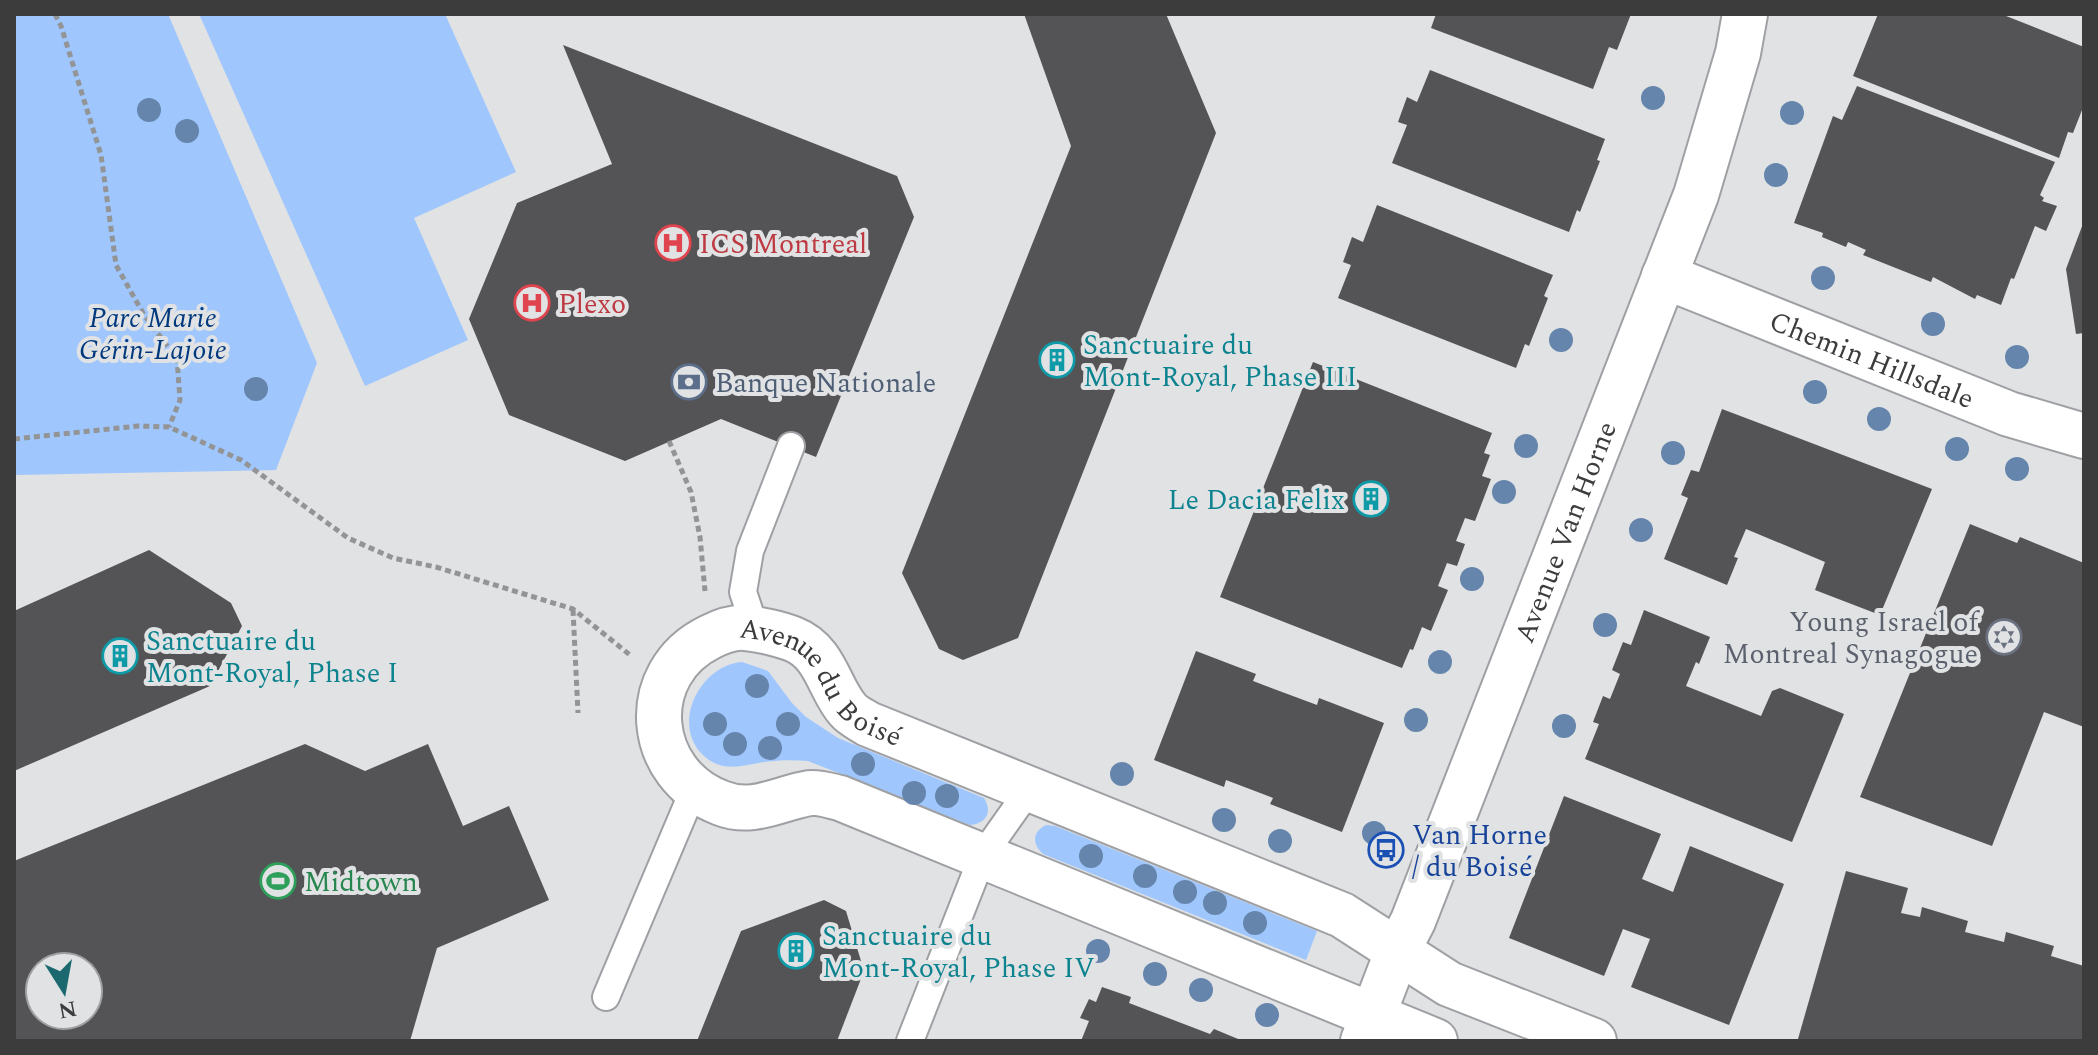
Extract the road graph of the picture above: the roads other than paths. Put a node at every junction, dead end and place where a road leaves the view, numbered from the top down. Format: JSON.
{"nodes":[{"id":1,"x":1745,"y":14,"type":"edge"},
{"id":2,"x":1664,"y":276,"type":"junction"},
{"id":3,"x":2084,"y":436,"type":"edge"},
{"id":4,"x":791,"y":446,"type":"dead end"},
{"id":5,"x":756,"y":631,"type":"junction"},
{"id":6,"x":694,"y":789,"type":"junction"},
{"id":7,"x":1029,"y":790,"type":"junction"},
{"id":8,"x":983,"y":855,"type":"junction"},
{"id":9,"x":1398,"y":950,"type":"junction"},
{"id":10,"x":606,"y":997,"type":"dead end"},
{"id":11,"x":1369,"y":1028,"type":"edge"},
{"id":12,"x":910,"y":1041,"type":"edge"},
{"id":13,"x":1435,"y":1041,"type":"edge"},
{"id":14,"x":1594,"y":1041,"type":"edge"}],
"edges":[{"from":1,"to":2,"type":"street","name":"Avenue Van Horne"},
{"from":2,"to":3,"type":"street","name":"Chemin Hillsdale"},
{"from":2,"to":9,"type":"street","name":"Avenue Van Horne"},
{"from":4,"to":5,"type":"lane"},
{"from":5,"to":6,"type":"street","name":"Avenue du Boisé"},
{"from":5,"to":7,"type":"street","name":"Avenue du Boisé"},
{"from":6,"to":8,"type":"street","name":"Avenue du Boisé"},
{"from":6,"to":10,"type":"lane"},
{"from":7,"to":8,"type":"lane"},
{"from":7,"to":9,"type":"street","name":"Avenue du Boisé"},
{"from":8,"to":11,"type":"street","name":"Avenue du Boisé"},
{"from":8,"to":12,"type":"lane"},
{"from":9,"to":11,"type":"street","name":"Avenue Van Horne"},
{"from":9,"to":14,"type":"street","name":"Avenue du Boisé"},
{"from":11,"to":13,"type":"street","name":"Avenue du Boisé"}]}
